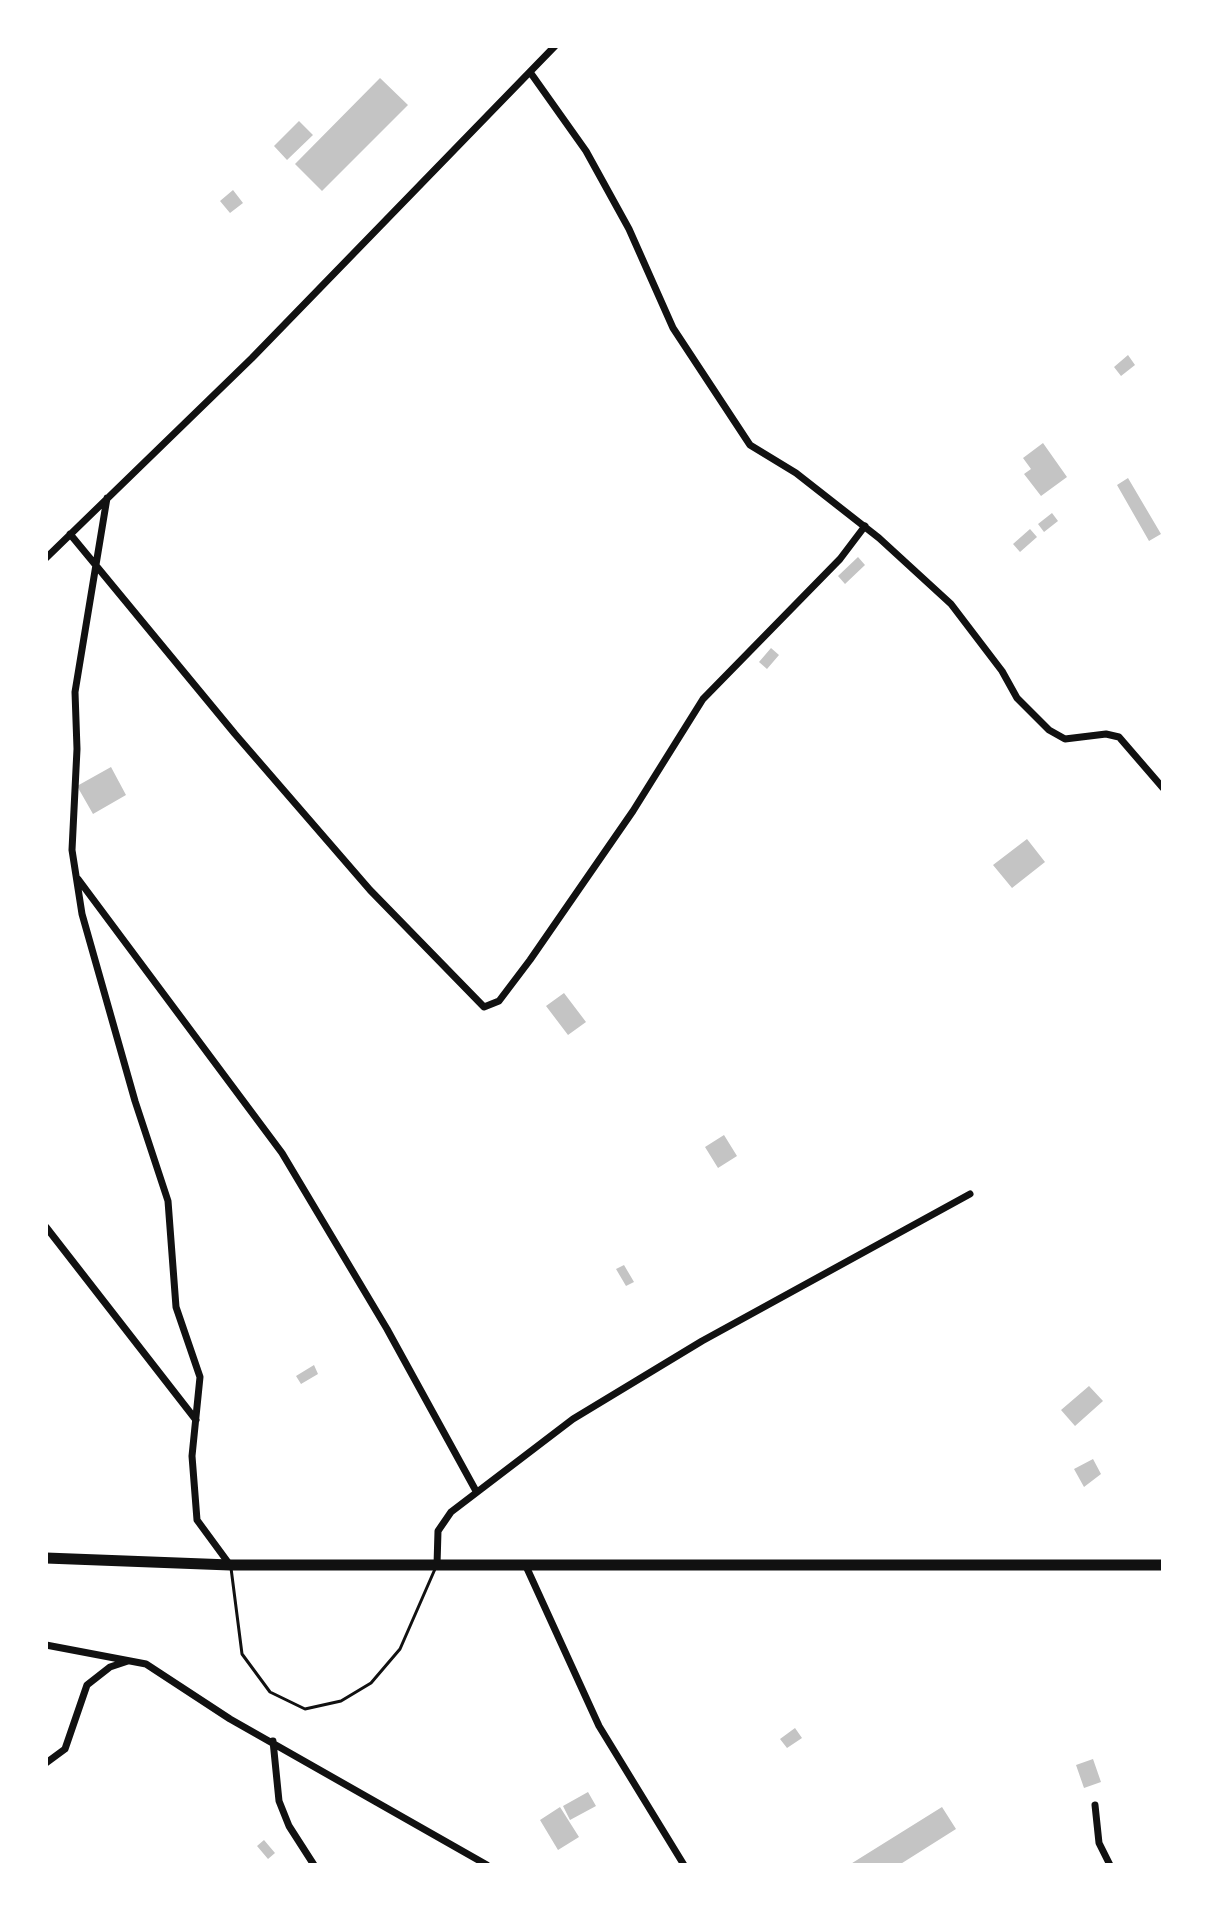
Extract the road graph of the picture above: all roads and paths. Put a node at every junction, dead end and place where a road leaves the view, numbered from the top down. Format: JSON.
{"nodes":[{"id":1,"x":555,"y":46,"type":"edge"},
{"id":2,"x":530,"y":72,"type":"junction"},
{"id":3,"x":107,"y":498,"type":"junction"},
{"id":4,"x":865,"y":526,"type":"junction"},
{"id":5,"x":70,"y":534,"type":"junction"},
{"id":6,"x":46,"y":558,"type":"edge"},
{"id":7,"x":98,"y":566,"type":"junction"},
{"id":8,"x":1163,"y":788,"type":"edge"},
{"id":9,"x":76,"y":878,"type":"junction"},
{"id":10,"x":970,"y":1194,"type":"dead end"},
{"id":11,"x":46,"y":1227,"type":"edge"},
{"id":12,"x":196,"y":1420,"type":"junction"},
{"id":13,"x":476,"y":1491,"type":"junction"},
{"id":14,"x":46,"y":1558,"type":"edge"},
{"id":15,"x":525,"y":1564,"type":"junction"},
{"id":16,"x":230,"y":1565,"type":"junction"},
{"id":17,"x":437,"y":1565,"type":"junction"},
{"id":18,"x":1163,"y":1565,"type":"edge"},
{"id":19,"x":46,"y":1645,"type":"edge"},
{"id":20,"x":130,"y":1661,"type":"junction"},
{"id":21,"x":273,"y":1741,"type":"junction"},
{"id":22,"x":46,"y":1763,"type":"edge"},
{"id":23,"x":1095,"y":1805,"type":"dead end"},
{"id":24,"x":314,"y":1865,"type":"edge"},
{"id":25,"x":487,"y":1865,"type":"edge"},
{"id":26,"x":684,"y":1865,"type":"edge"},
{"id":27,"x":1110,"y":1865,"type":"edge"}],
"edges":[{"from":1,"to":2,"type":"street"},
{"from":2,"to":3,"type":"street"},
{"from":2,"to":4,"type":"street"},
{"from":3,"to":5,"type":"street"},
{"from":3,"to":7,"type":"street"},
{"from":4,"to":7,"type":"street"},
{"from":4,"to":8,"type":"street"},
{"from":5,"to":6,"type":"street"},
{"from":5,"to":7,"type":"street"},
{"from":7,"to":9,"type":"street"},
{"from":9,"to":12,"type":"street"},
{"from":9,"to":13,"type":"street"},
{"from":10,"to":13,"type":"street"},
{"from":11,"to":12,"type":"street"},
{"from":12,"to":16,"type":"street"},
{"from":13,"to":17,"type":"street"},
{"from":14,"to":16,"type":"highway"},
{"from":15,"to":17,"type":"highway"},
{"from":15,"to":18,"type":"highway"},
{"from":15,"to":26,"type":"street"},
{"from":16,"to":17,"type":"highway"},
{"from":16,"to":17,"type":"lane"},
{"from":19,"to":20,"type":"street"},
{"from":20,"to":21,"type":"street"},
{"from":20,"to":22,"type":"street"},
{"from":21,"to":24,"type":"street"},
{"from":21,"to":25,"type":"street"},
{"from":23,"to":27,"type":"street"}]}
